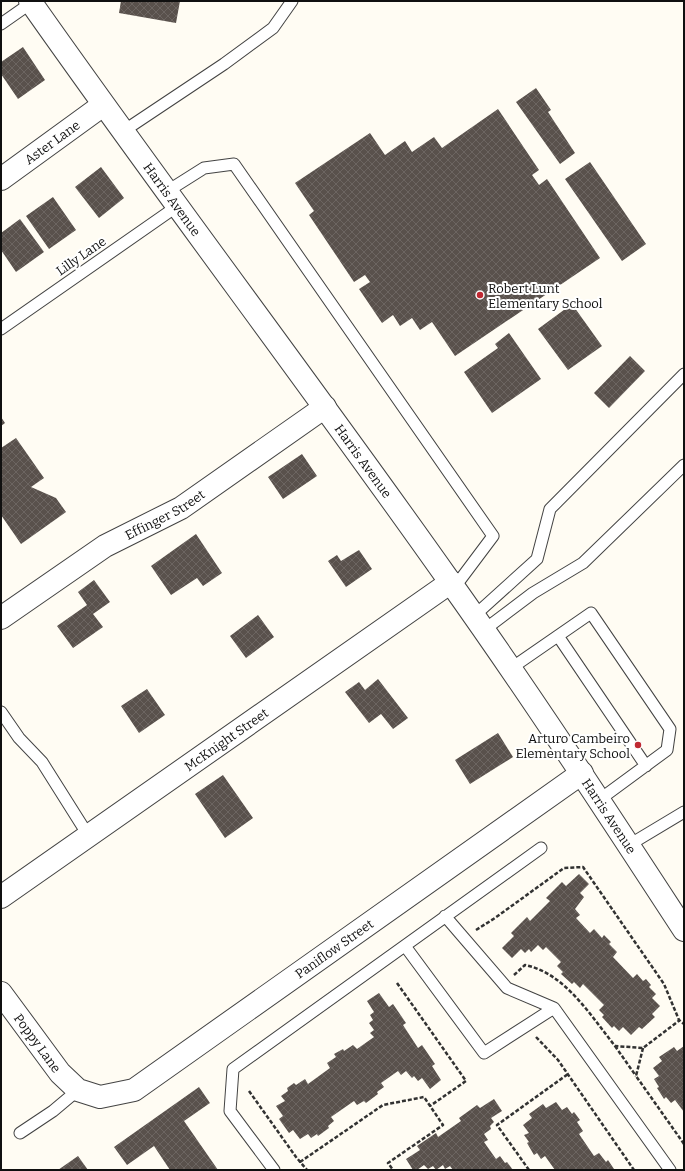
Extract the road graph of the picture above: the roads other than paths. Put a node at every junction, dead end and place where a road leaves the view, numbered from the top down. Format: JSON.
{"nodes":[{"id":1,"x":292,"y":1,"type":"edge"},
{"id":2,"x":31,"y":2,"type":"edge"},
{"id":3,"x":1,"y":24,"type":"edge"},
{"id":4,"x":103,"y":105,"type":"junction"},
{"id":5,"x":122,"y":132,"type":"junction"},
{"id":6,"x":1,"y":179,"type":"edge"},
{"id":7,"x":171,"y":199,"type":"junction"},
{"id":8,"x":1,"y":329,"type":"edge"},
{"id":9,"x":684,"y":374,"type":"edge"},
{"id":10,"x":325,"y":407,"type":"junction"},
{"id":11,"x":684,"y":465,"type":"edge"},
{"id":12,"x":452,"y":585,"type":"junction"},
{"id":13,"x":1,"y":618,"type":"edge"},
{"id":14,"x":479,"y":623,"type":"junction"},
{"id":15,"x":558,"y":636,"type":"junction"},
{"id":16,"x":510,"y":669,"type":"junction"},
{"id":17,"x":1,"y":712,"type":"edge"},
{"id":18,"x":646,"y":766,"type":"junction"},
{"id":19,"x":582,"y":773,"type":"junction"},
{"id":20,"x":599,"y":800,"type":"junction"},
{"id":21,"x":684,"y":812,"type":"edge"},
{"id":22,"x":88,"y":835,"type":"junction"},
{"id":23,"x":629,"y":845,"type":"junction"},
{"id":24,"x":541,"y":848,"type":"dead end"},
{"id":25,"x":1,"y":897,"type":"edge"},
{"id":26,"x":445,"y":916,"type":"junction"},
{"id":27,"x":684,"y":930,"type":"edge"},
{"id":28,"x":404,"y":946,"type":"junction"},
{"id":29,"x":1,"y":993,"type":"edge"},
{"id":30,"x":554,"y":1008,"type":"junction"},
{"id":31,"x":78,"y":1090,"type":"junction"},
{"id":32,"x":20,"y":1133,"type":"dead end"},
{"id":33,"x":274,"y":1170,"type":"edge"},
{"id":34,"x":670,"y":1170,"type":"edge"}],
"edges":[{"from":1,"to":5,"type":"lane"},
{"from":2,"to":3,"type":"lane"},
{"from":2,"to":4,"type":"street","name":"Harris Avenue"},
{"from":4,"to":5,"type":"street","name":"Harris Avenue"},
{"from":4,"to":6,"type":"street","name":"Aster Lane"},
{"from":5,"to":7,"type":"street","name":"Harris Avenue"},
{"from":7,"to":8,"type":"lane","name":"Lilly Lane"},
{"from":7,"to":10,"type":"street","name":"Harris Avenue"},
{"from":7,"to":12,"type":"lane","name":"Lilly Lane"},
{"from":9,"to":14,"type":"lane"},
{"from":10,"to":12,"type":"street","name":"Harris Avenue"},
{"from":10,"to":13,"type":"street","name":"Effinger Street"},
{"from":11,"to":14,"type":"lane"},
{"from":12,"to":14,"type":"street","name":"Harris Avenue"},
{"from":12,"to":22,"type":"street","name":"McKnight Street"},
{"from":14,"to":16,"type":"street","name":"Harris Avenue"},
{"from":15,"to":16,"type":"lane"},
{"from":15,"to":18,"type":"lane"},
{"from":15,"to":18,"type":"lane"},
{"from":16,"to":19,"type":"street","name":"Harris Avenue"},
{"from":17,"to":22,"type":"lane"},
{"from":18,"to":20,"type":"lane"},
{"from":19,"to":20,"type":"street","name":"Harris Avenue"},
{"from":19,"to":31,"type":"street","name":"Paniflow Street"},
{"from":20,"to":23,"type":"street","name":"Harris Avenue"},
{"from":21,"to":23,"type":"lane"},
{"from":22,"to":25,"type":"street","name":"McKnight Street"},
{"from":23,"to":27,"type":"street","name":"Harris Avenue"},
{"from":24,"to":26,"type":"lane"},
{"from":26,"to":28,"type":"lane"},
{"from":26,"to":30,"type":"lane"},
{"from":28,"to":30,"type":"lane"},
{"from":28,"to":33,"type":"lane"},
{"from":29,"to":31,"type":"street","name":"Poppy Lane"},
{"from":30,"to":34,"type":"lane"},
{"from":31,"to":32,"type":"lane"}]}
